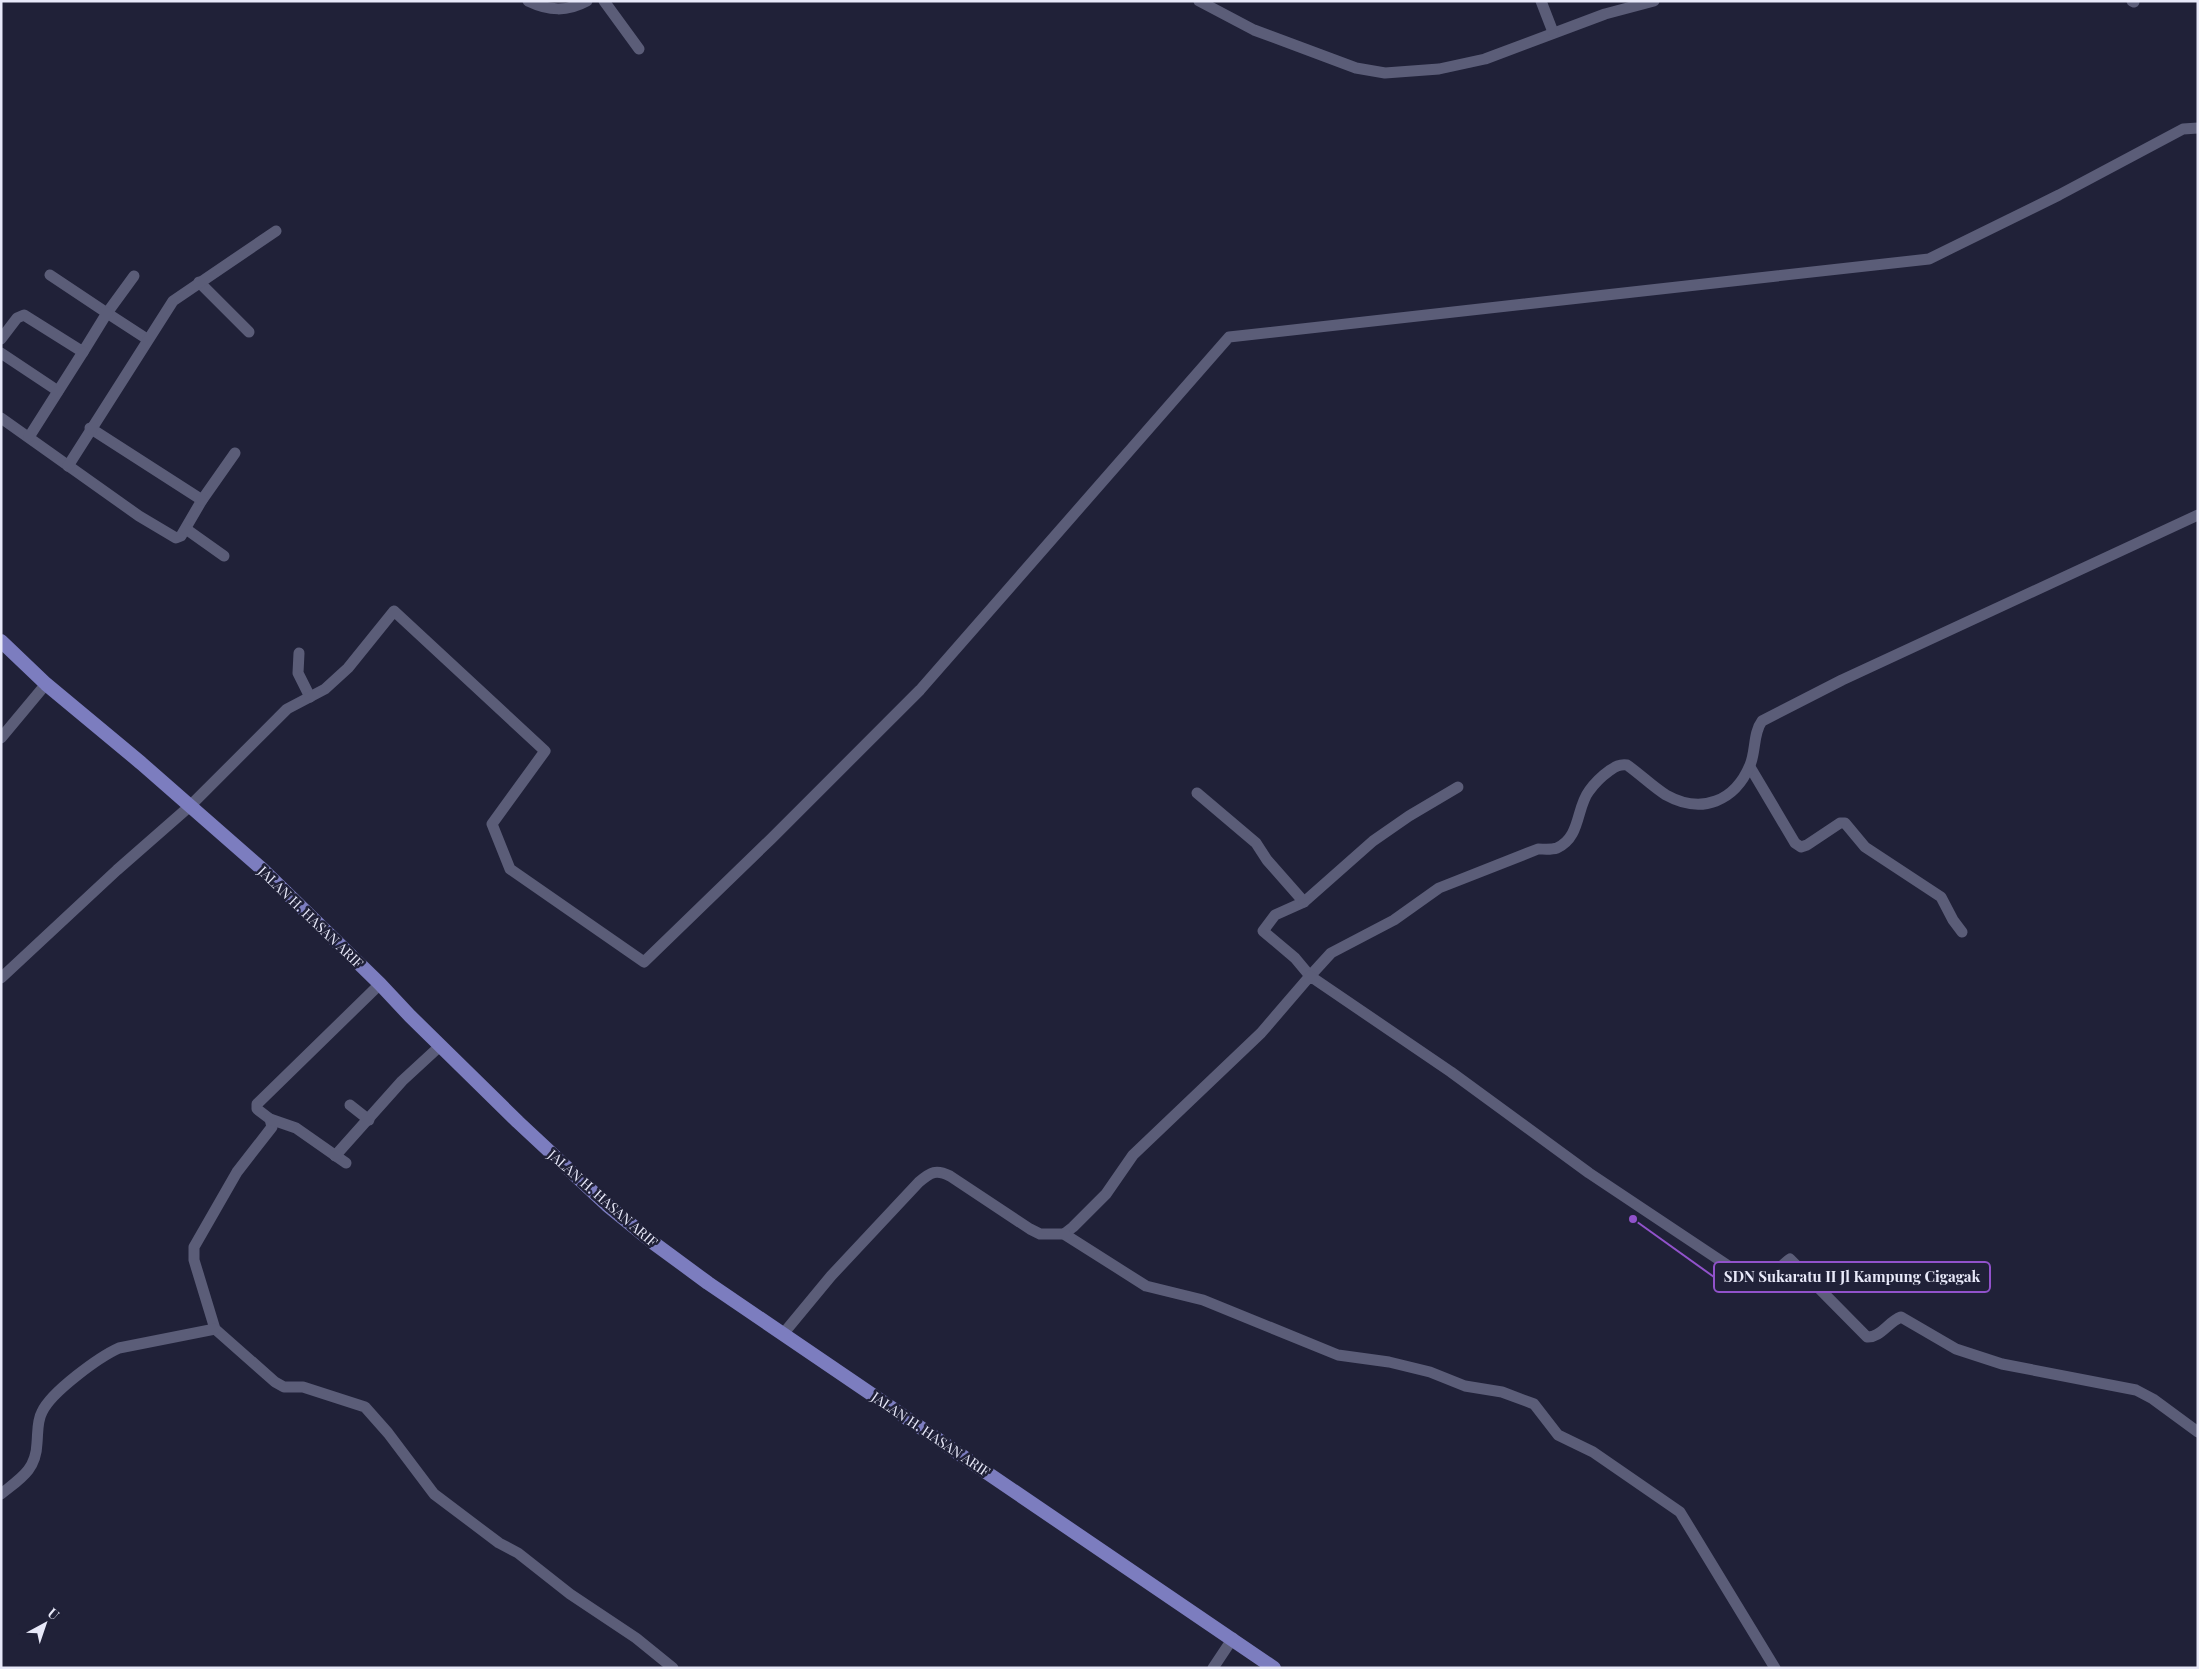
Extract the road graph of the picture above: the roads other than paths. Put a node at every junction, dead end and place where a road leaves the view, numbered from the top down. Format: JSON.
{"nodes":[{"id":1,"x":528,"y":1,"type":"edge"},
{"id":2,"x":587,"y":1,"type":"edge"},
{"id":3,"x":604,"y":1,"type":"edge"},
{"id":4,"x":1199,"y":1,"type":"edge"},
{"id":5,"x":1541,"y":1,"type":"edge"},
{"id":6,"x":1654,"y":1,"type":"edge"},
{"id":7,"x":1553,"y":32,"type":"junction"},
{"id":8,"x":639,"y":49,"type":"dead end"},
{"id":9,"x":2198,"y":128,"type":"edge"},
{"id":10,"x":276,"y":231,"type":"dead end"},
{"id":11,"x":50,"y":275,"type":"dead end"},
{"id":12,"x":134,"y":276,"type":"dead end"},
{"id":13,"x":199,"y":282,"type":"junction"},
{"id":14,"x":108,"y":313,"type":"junction"},
{"id":15,"x":249,"y":332,"type":"dead end"},
{"id":16,"x":1,"y":339,"type":"edge"},
{"id":17,"x":147,"y":339,"type":"junction"},
{"id":18,"x":83,"y":352,"type":"junction"},
{"id":19,"x":1,"y":353,"type":"edge"},
{"id":20,"x":58,"y":391,"type":"junction"},
{"id":21,"x":1,"y":418,"type":"edge"},
{"id":22,"x":90,"y":428,"type":"junction"},
{"id":23,"x":29,"y":437,"type":"junction"},
{"id":24,"x":235,"y":453,"type":"dead end"},
{"id":25,"x":68,"y":466,"type":"junction"},
{"id":26,"x":202,"y":500,"type":"junction"},
{"id":27,"x":2198,"y":515,"type":"edge"},
{"id":28,"x":186,"y":529,"type":"junction"},
{"id":29,"x":224,"y":556,"type":"dead end"},
{"id":30,"x":1,"y":640,"type":"edge"},
{"id":31,"x":299,"y":653,"type":"dead end"},
{"id":32,"x":46,"y":684,"type":"junction"},
{"id":33,"x":310,"y":697,"type":"junction"},
{"id":34,"x":1,"y":738,"type":"edge"},
{"id":35,"x":1750,"y":766,"type":"junction"},
{"id":36,"x":1458,"y":787,"type":"dead end"},
{"id":37,"x":1197,"y":793,"type":"dead end"},
{"id":38,"x":187,"y":804,"type":"junction"},
{"id":39,"x":1304,"y":902,"type":"junction"},
{"id":40,"x":1962,"y":932,"type":"dead end"},
{"id":41,"x":1310,"y":976,"type":"junction"},
{"id":42,"x":1,"y":978,"type":"edge"},
{"id":43,"x":380,"y":984,"type":"junction"},
{"id":44,"x":440,"y":1046,"type":"junction"},
{"id":45,"x":350,"y":1105,"type":"dead end"},
{"id":46,"x":270,"y":1118,"type":"junction"},
{"id":47,"x":369,"y":1120,"type":"junction"},
{"id":48,"x":335,"y":1156,"type":"junction"},
{"id":49,"x":346,"y":1163,"type":"dead end"},
{"id":50,"x":1064,"y":1234,"type":"junction"},
{"id":51,"x":215,"y":1329,"type":"junction"},
{"id":52,"x":783,"y":1334,"type":"junction"},
{"id":53,"x":2198,"y":1432,"type":"edge"},
{"id":54,"x":1,"y":1494,"type":"edge"},
{"id":55,"x":1233,"y":1638,"type":"junction"},
{"id":56,"x":673,"y":1668,"type":"edge"},
{"id":57,"x":1213,"y":1668,"type":"edge"},
{"id":58,"x":1274,"y":1668,"type":"edge"},
{"id":59,"x":1775,"y":1668,"type":"edge"}],
"edges":[{"from":1,"to":2,"type":"street"},
{"from":3,"to":8,"type":"street"},
{"from":4,"to":7,"type":"street"},
{"from":5,"to":7,"type":"street"},
{"from":6,"to":7,"type":"street"},
{"from":9,"to":33,"type":"street"},
{"from":10,"to":13,"type":"street"},
{"from":11,"to":14,"type":"street"},
{"from":12,"to":14,"type":"street"},
{"from":13,"to":15,"type":"street"},
{"from":13,"to":17,"type":"street"},
{"from":14,"to":17,"type":"street"},
{"from":14,"to":18,"type":"street"},
{"from":16,"to":18,"type":"street"},
{"from":17,"to":22,"type":"street"},
{"from":18,"to":20,"type":"street"},
{"from":19,"to":20,"type":"street"},
{"from":20,"to":23,"type":"street"},
{"from":21,"to":23,"type":"street"},
{"from":22,"to":25,"type":"street"},
{"from":22,"to":26,"type":"street"},
{"from":23,"to":25,"type":"street"},
{"from":24,"to":26,"type":"street"},
{"from":25,"to":28,"type":"street"},
{"from":26,"to":28,"type":"street"},
{"from":27,"to":35,"type":"street"},
{"from":28,"to":29,"type":"street"},
{"from":30,"to":32,"type":"main road","name":"JALAN H. HASAN ARIF"},
{"from":31,"to":33,"type":"street"},
{"from":32,"to":34,"type":"street"},
{"from":32,"to":38,"type":"main road","name":"JALAN H. HASAN ARIF"},
{"from":33,"to":38,"type":"street"},
{"from":35,"to":40,"type":"street"},
{"from":35,"to":41,"type":"street"},
{"from":36,"to":39,"type":"street"},
{"from":37,"to":39,"type":"street"},
{"from":38,"to":42,"type":"street"},
{"from":38,"to":43,"type":"main road","name":"JALAN H. HASAN ARIF"},
{"from":39,"to":41,"type":"street"},
{"from":41,"to":50,"type":"street"},
{"from":41,"to":53,"type":"street"},
{"from":43,"to":44,"type":"main road","name":"JALAN H. HASAN ARIF"},
{"from":43,"to":46,"type":"street"},
{"from":44,"to":47,"type":"street"},
{"from":44,"to":52,"type":"main road","name":"JALAN H. HASAN ARIF"},
{"from":45,"to":47,"type":"street"},
{"from":46,"to":48,"type":"street"},
{"from":46,"to":51,"type":"street"},
{"from":47,"to":48,"type":"street"},
{"from":48,"to":49,"type":"street"},
{"from":50,"to":52,"type":"street"},
{"from":50,"to":59,"type":"street"},
{"from":51,"to":54,"type":"street"},
{"from":51,"to":56,"type":"street"},
{"from":52,"to":55,"type":"main road","name":"JALAN H. HASAN ARIF"},
{"from":55,"to":57,"type":"street"},
{"from":55,"to":58,"type":"main road","name":"JALAN H. HASAN ARIF"}]}
